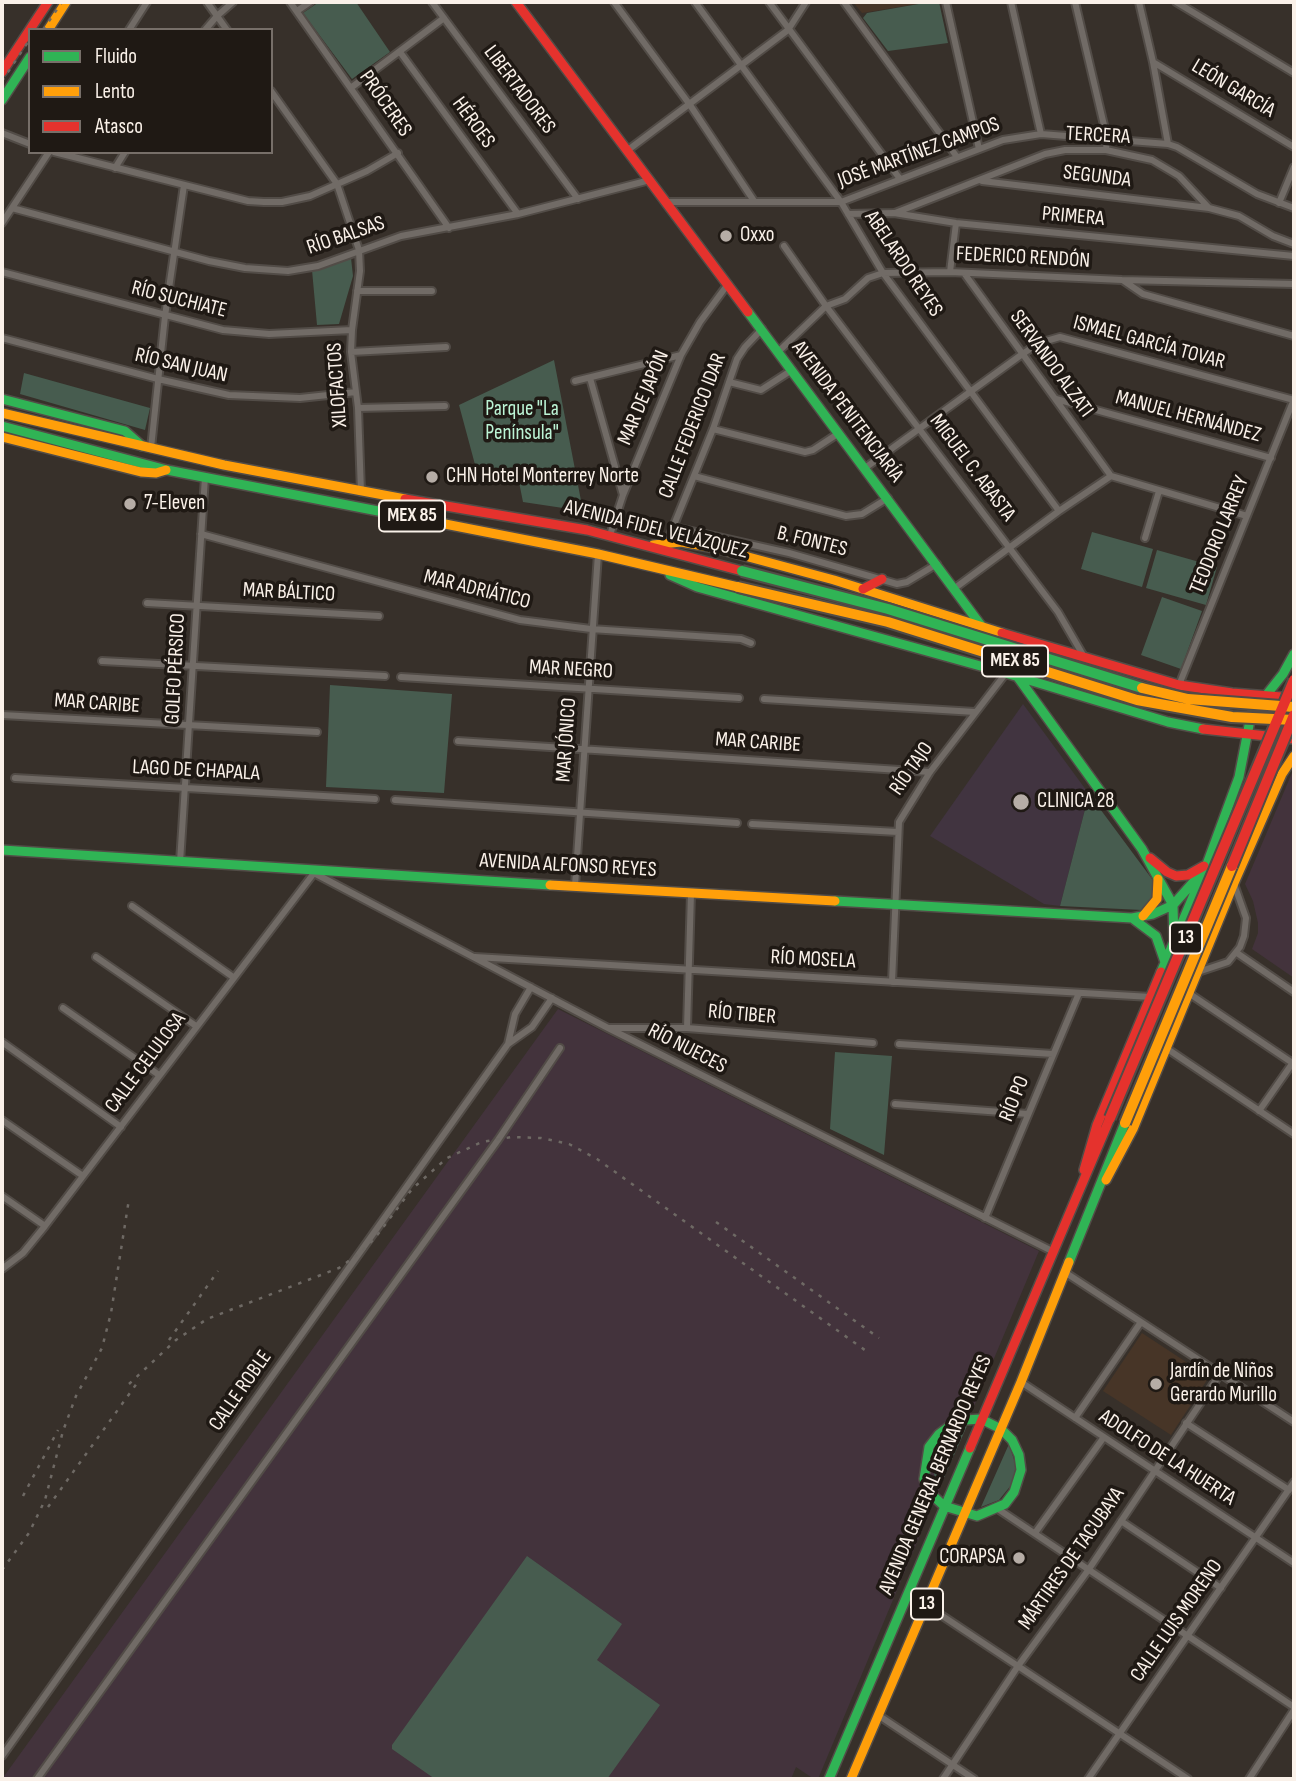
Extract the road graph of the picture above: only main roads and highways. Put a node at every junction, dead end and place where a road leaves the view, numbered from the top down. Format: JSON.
{"nodes":[{"id":1,"x":48,"y":2,"type":"edge"},
{"id":2,"x":66,"y":2,"type":"edge"},
{"id":3,"x":516,"y":2,"type":"edge"},
{"id":4,"x":31,"y":28,"type":"edge"},
{"id":5,"x":49,"y":28,"type":"edge"},
{"id":6,"x":28,"y":32,"type":"edge"},
{"id":7,"x":28,"y":60,"type":"edge"},
{"id":8,"x":2,"y":72,"type":"edge"},
{"id":9,"x":2,"y":100,"type":"edge"},
{"id":10,"x":2,"y":399,"type":"edge"},
{"id":11,"x":2,"y":413,"type":"edge"},
{"id":12,"x":2,"y":426,"type":"edge"},
{"id":13,"x":2,"y":437,"type":"edge"},
{"id":14,"x":147,"y":448,"type":"junction"},
{"id":15,"x":167,"y":470,"type":"junction"},
{"id":16,"x":650,"y":546,"type":"junction"},
{"id":17,"x":657,"y":567,"type":"junction"},
{"id":18,"x":882,"y":579,"type":"road end"},
{"id":19,"x":863,"y":589,"type":"junction"},
{"id":20,"x":959,"y":618,"type":"junction"},
{"id":21,"x":982,"y":627,"type":"junction"},
{"id":22,"x":1034,"y":642,"type":"junction"},
{"id":23,"x":1294,"y":654,"type":"edge"},
{"id":24,"x":959,"y":660,"type":"junction"},
{"id":25,"x":1012,"y":675,"type":"junction"},
{"id":26,"x":1294,"y":680,"type":"edge"},
{"id":27,"x":1030,"y":681,"type":"junction"},
{"id":28,"x":1206,"y":689,"type":"junction"},
{"id":29,"x":1265,"y":696,"type":"junction"},
{"id":30,"x":1294,"y":698,"type":"edge"},
{"id":31,"x":1294,"y":707,"type":"edge"},
{"id":32,"x":1294,"y":718,"type":"edge"},
{"id":33,"x":1189,"y":726,"type":"junction"},
{"id":34,"x":1246,"y":735,"type":"junction"},
{"id":35,"x":1294,"y":739,"type":"edge"},
{"id":36,"x":1294,"y":755,"type":"edge"},
{"id":37,"x":1238,"y":777,"type":"junction"},
{"id":38,"x":1275,"y":791,"type":"junction"},
{"id":39,"x":1142,"y":849,"type":"junction"},
{"id":40,"x":2,"y":850,"type":"edge"},
{"id":41,"x":1206,"y":867,"type":"junction"},
{"id":42,"x":1158,"y":877,"type":"junction"},
{"id":43,"x":1173,"y":905,"type":"junction"},
{"id":44,"x":1137,"y":917,"type":"junction"},
{"id":45,"x":1174,"y":941,"type":"junction"},
{"id":46,"x":1165,"y":964,"type":"junction"},
{"id":47,"x":1080,"y":1186,"type":"junction"},
{"id":48,"x":1098,"y":1193,"type":"junction"},
{"id":49,"x":981,"y":1419,"type":"junction"},
{"id":50,"x":1001,"y":1429,"type":"junction"},
{"id":51,"x":944,"y":1506,"type":"junction"},
{"id":52,"x":965,"y":1514,"type":"junction"},
{"id":53,"x":829,"y":1779,"type":"edge"},
{"id":54,"x":851,"y":1779,"type":"edge"}],
"edges":[{"from":1,"to":4,"type":"main road"},
{"from":2,"to":5,"type":"main road"},
{"from":3,"to":21,"type":"main road","name":"AVENIDA PENITENCIARÍA"},
{"from":6,"to":8,"type":"main road"},
{"from":7,"to":9,"type":"main road"},
{"from":10,"to":14,"type":"main road"},
{"from":11,"to":14,"type":"main road","name":"AVENIDA FIDEL VELÁZQUEZ","number":"MEX 85"},
{"from":12,"to":15,"type":"main road","name":"AVENIDA FIDEL VELÁZQUEZ","number":"MEX 85"},
{"from":13,"to":15,"type":"main road"},
{"from":14,"to":16,"type":"main road","name":"AVENIDA FIDEL VELÁZQUEZ","number":"MEX 85"},
{"from":15,"to":17,"type":"main road","name":"AVENIDA FIDEL VELÁZQUEZ","number":"MEX 85"},
{"from":16,"to":19,"type":"main road"},
{"from":16,"to":31,"type":"main road","name":"AVENIDA FIDEL VELÁZQUEZ","number":"MEX 85","bridge":true},
{"from":17,"to":24,"type":"main road"},
{"from":17,"to":32,"type":"main road","name":"AVENIDA FIDEL VELÁZQUEZ","number":"MEX 85","bridge":true},
{"from":18,"to":19,"type":"main road"},
{"from":19,"to":20,"type":"main road"},
{"from":20,"to":21,"type":"main road"},
{"from":20,"to":24,"type":"main road"},
{"from":21,"to":22,"type":"main road"},
{"from":21,"to":25,"type":"main road","name":"AVENIDA PENITENCIARÍA"},
{"from":22,"to":27,"type":"main road"},
{"from":22,"to":28,"type":"main road"},
{"from":23,"to":29,"type":"main road","name":"AVENIDA GENERAL BERNARDO REYES"},
{"from":24,"to":25,"type":"main road"},
{"from":25,"to":27,"type":"main road"},
{"from":25,"to":39,"type":"main road","name":"AVENIDA PENITENCIARÍA"},
{"from":26,"to":47,"type":"main road","name":"AVENIDA GENERAL BERNARDO REYES","number":"13","bridge":true},
{"from":27,"to":33,"type":"main road"},
{"from":28,"to":29,"type":"main road"},
{"from":28,"to":33,"type":"main road"},
{"from":29,"to":30,"type":"main road"},
{"from":29,"to":34,"type":"main road","name":"AVENIDA GENERAL BERNARDO REYES"},
{"from":32,"to":48,"type":"main road","name":"AVENIDA GENERAL BERNARDO REYES","number":"13","bridge":true},
{"from":33,"to":34,"type":"main road"},
{"from":34,"to":35,"type":"main road"},
{"from":34,"to":37,"type":"main road","name":"AVENIDA GENERAL BERNARDO REYES"},
{"from":36,"to":38,"type":"main road","name":"AVENIDA GENERAL BERNARDO REYES"},
{"from":37,"to":38,"type":"main road"},
{"from":37,"to":41,"type":"main road","name":"AVENIDA GENERAL BERNARDO REYES"},
{"from":38,"to":48,"type":"main road","name":"AVENIDA GENERAL BERNARDO REYES"},
{"from":39,"to":41,"type":"main road","name":"AVENIDA PENITENCIARÍA"},
{"from":39,"to":42,"type":"main road","name":"AVENIDA PENITENCIARÍA"},
{"from":40,"to":44,"type":"main road","name":"AVENIDA ALFONSO REYES"},
{"from":41,"to":43,"type":"main road","name":"AVENIDA ALFONSO REYES"},
{"from":41,"to":45,"type":"main road","name":"AVENIDA GENERAL BERNARDO REYES"},
{"from":42,"to":43,"type":"main road","name":"AVENIDA PENITENCIARÍA"},
{"from":42,"to":44,"type":"main road"},
{"from":43,"to":44,"type":"main road","name":"AVENIDA ALFONSO REYES"},
{"from":43,"to":45,"type":"main road","name":"AVENIDA PENITENCIARÍA"},
{"from":44,"to":46,"type":"main road"},
{"from":45,"to":46,"type":"main road","name":"AVENIDA GENERAL BERNARDO REYES"},
{"from":46,"to":47,"type":"main road","name":"AVENIDA GENERAL BERNARDO REYES"},
{"from":47,"to":49,"type":"main road","name":"AVENIDA GENERAL BERNARDO REYES","number":"13"},
{"from":48,"to":50,"type":"main road","name":"AVENIDA GENERAL BERNARDO REYES","number":"13"},
{"from":49,"to":50,"type":"main road"},
{"from":49,"to":51,"type":"main road","name":"AVENIDA GENERAL BERNARDO REYES","number":"13"},
{"from":49,"to":51,"type":"main road"},
{"from":50,"to":52,"type":"main road","name":"AVENIDA GENERAL BERNARDO REYES","number":"13"},
{"from":50,"to":52,"type":"main road"},
{"from":51,"to":52,"type":"main road"},
{"from":51,"to":53,"type":"main road","name":"AVENIDA GENERAL BERNARDO REYES","number":"13"},
{"from":52,"to":54,"type":"main road","name":"AVENIDA GENERAL BERNARDO REYES","number":"13"}]}
